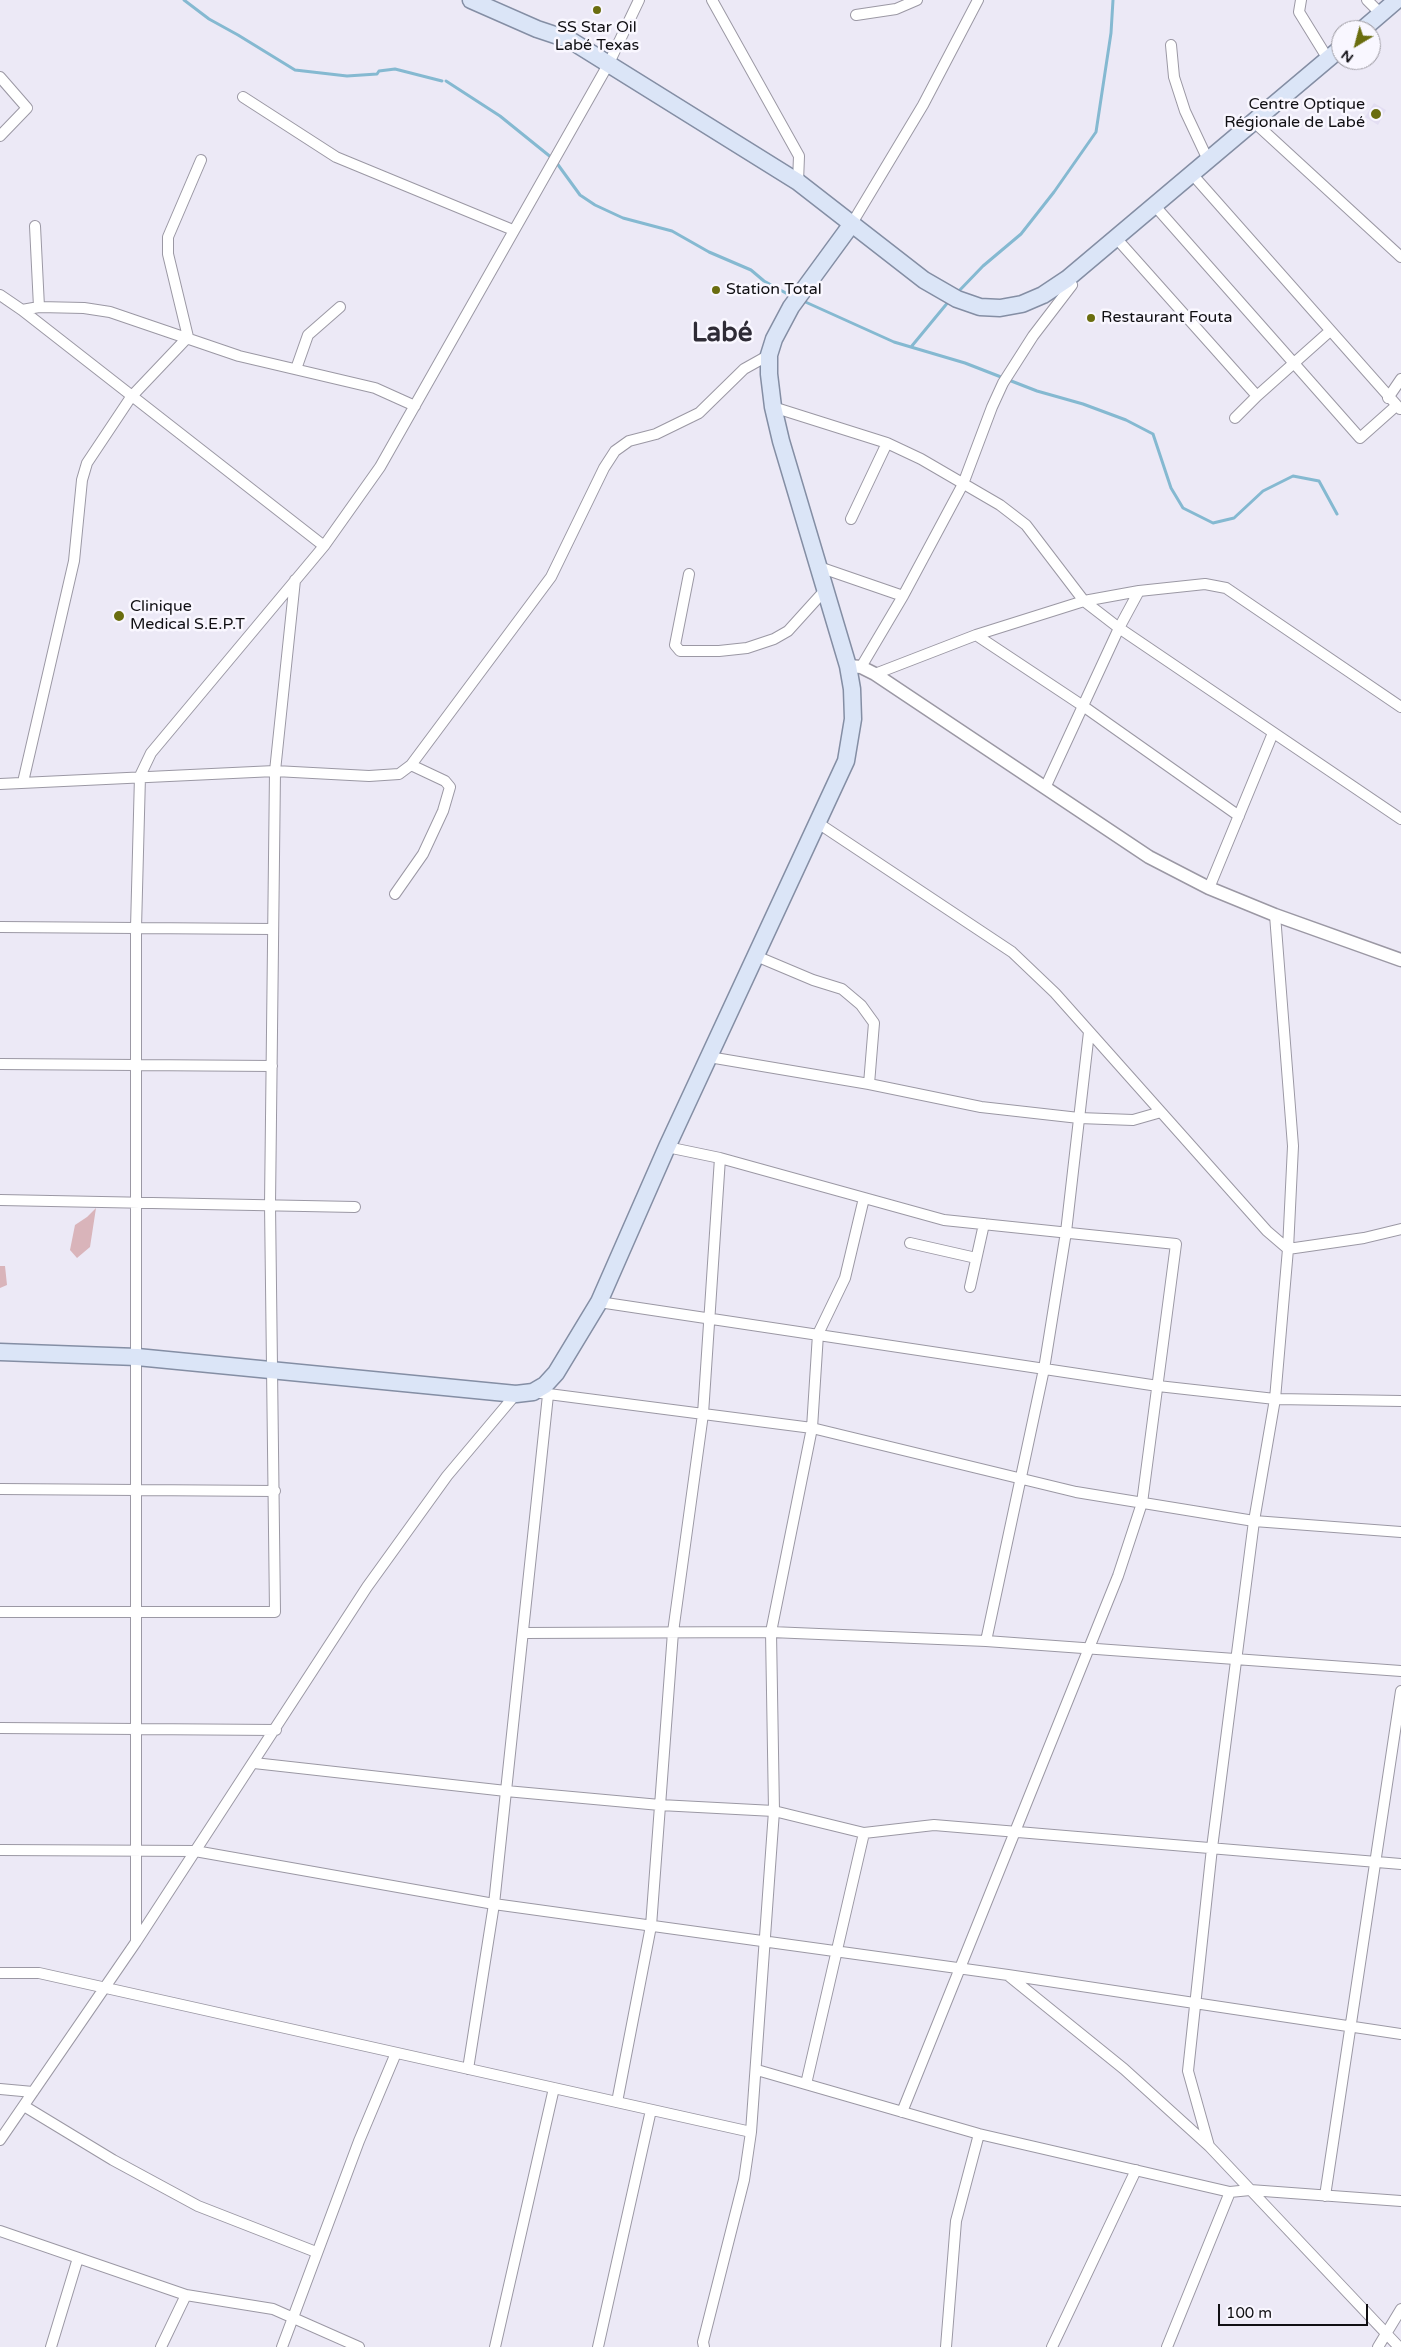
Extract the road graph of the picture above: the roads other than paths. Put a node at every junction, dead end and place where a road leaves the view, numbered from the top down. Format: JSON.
{"nodes":[{"id":1,"x":471,"y":0,"type":"edge"},
{"id":2,"x":639,"y":0,"type":"edge"},
{"id":3,"x":712,"y":0,"type":"edge"},
{"id":4,"x":917,"y":0,"type":"edge"},
{"id":5,"x":978,"y":0,"type":"edge"},
{"id":6,"x":1301,"y":0,"type":"edge"},
{"id":7,"x":1367,"y":0,"type":"edge"},
{"id":8,"x":1397,"y":0,"type":"edge"},
{"id":9,"x":1381,"y":14,"type":"junction"},
{"id":10,"x":856,"y":15,"type":"dead end"},
{"id":11,"x":1374,"y":20,"type":"edge"},
{"id":12,"x":1171,"y":44,"type":"dead end"},
{"id":13,"x":1331,"y":56,"type":"edge"},
{"id":14,"x":1328,"y":59,"type":"junction"},
{"id":15,"x":609,"y":63,"type":"junction"},
{"id":16,"x":0,"y":77,"type":"edge"},
{"id":17,"x":243,"y":97,"type":"dead end"},
{"id":18,"x":1254,"y":122,"type":"junction"},
{"id":19,"x":0,"y":136,"type":"edge"},
{"id":20,"x":201,"y":160,"type":"dead end"},
{"id":21,"x":1208,"y":160,"type":"junction"},
{"id":22,"x":1192,"y":174,"type":"junction"},
{"id":23,"x":798,"y":182,"type":"junction"},
{"id":24,"x":1155,"y":206,"type":"junction"},
{"id":25,"x":851,"y":225,"type":"junction"},
{"id":26,"x":35,"y":226,"type":"dead end"},
{"id":27,"x":513,"y":230,"type":"junction"},
{"id":28,"x":1117,"y":239,"type":"junction"},
{"id":29,"x":1401,"y":258,"type":"edge"},
{"id":30,"x":1067,"y":279,"type":"junction"},
{"id":31,"x":0,"y":295,"type":"edge"},
{"id":32,"x":340,"y":306,"type":"dead end"},
{"id":33,"x":39,"y":307,"type":"junction"},
{"id":34,"x":22,"y":310,"type":"junction"},
{"id":35,"x":1330,"y":331,"type":"junction"},
{"id":36,"x":188,"y":337,"type":"junction"},
{"id":37,"x":769,"y":355,"type":"junction"},
{"id":38,"x":1294,"y":363,"type":"junction"},
{"id":39,"x":296,"y":369,"type":"junction"},
{"id":40,"x":1401,"y":379,"type":"edge"},
{"id":41,"x":1257,"y":396,"type":"junction"},
{"id":42,"x":131,"y":397,"type":"junction"},
{"id":43,"x":1388,"y":398,"type":"junction"},
{"id":44,"x":416,"y":406,"type":"junction"},
{"id":45,"x":773,"y":408,"type":"junction"},
{"id":46,"x":1398,"y":408,"type":"edge"},
{"id":47,"x":1235,"y":418,"type":"dead end"},
{"id":48,"x":887,"y":443,"type":"junction"},
{"id":49,"x":963,"y":484,"type":"junction"},
{"id":50,"x":851,"y":518,"type":"dead end"},
{"id":51,"x":324,"y":546,"type":"junction"},
{"id":52,"x":819,"y":566,"type":"junction"},
{"id":53,"x":689,"y":574,"type":"dead end"},
{"id":54,"x":295,"y":580,"type":"junction"},
{"id":55,"x":826,"y":589,"type":"junction"},
{"id":56,"x":1139,"y":591,"type":"junction"},
{"id":57,"x":903,"y":596,"type":"junction"},
{"id":58,"x":1084,"y":601,"type":"junction"},
{"id":59,"x":1119,"y":628,"type":"junction"},
{"id":60,"x":976,"y":635,"type":"junction"},
{"id":61,"x":855,"y":666,"type":"junction"},
{"id":62,"x":876,"y":674,"type":"junction"},
{"id":63,"x":1083,"y":706,"type":"junction"},
{"id":64,"x":1401,"y":707,"type":"edge"},
{"id":65,"x":1274,"y":733,"type":"junction"},
{"id":66,"x":411,"y":765,"type":"junction"},
{"id":67,"x":275,"y":771,"type":"junction"},
{"id":68,"x":140,"y":776,"type":"junction"},
{"id":69,"x":23,"y":782,"type":"junction"},
{"id":70,"x":0,"y":784,"type":"edge"},
{"id":71,"x":1045,"y":788,"type":"junction"},
{"id":72,"x":1238,"y":816,"type":"junction"},
{"id":73,"x":1401,"y":819,"type":"edge"},
{"id":74,"x":818,"y":822,"type":"junction"},
{"id":75,"x":1209,"y":888,"type":"junction"},
{"id":76,"x":395,"y":894,"type":"dead end"},
{"id":77,"x":1275,"y":915,"type":"junction"},
{"id":78,"x":0,"y":927,"type":"edge"},
{"id":79,"x":136,"y":928,"type":"junction"},
{"id":80,"x":274,"y":929,"type":"junction"},
{"id":81,"x":756,"y":956,"type":"junction"},
{"id":82,"x":1401,"y":960,"type":"edge"},
{"id":83,"x":1089,"y":1032,"type":"junction"},
{"id":84,"x":709,"y":1057,"type":"junction"},
{"id":85,"x":0,"y":1064,"type":"edge"},
{"id":86,"x":137,"y":1065,"type":"junction"},
{"id":87,"x":272,"y":1066,"type":"junction"},
{"id":88,"x":869,"y":1084,"type":"junction"},
{"id":89,"x":1161,"y":1112,"type":"junction"},
{"id":90,"x":1079,"y":1118,"type":"junction"},
{"id":91,"x":667,"y":1147,"type":"junction"},
{"id":92,"x":720,"y":1158,"type":"junction"},
{"id":93,"x":864,"y":1198,"type":"junction"},
{"id":94,"x":0,"y":1200,"type":"edge"},
{"id":95,"x":136,"y":1202,"type":"junction"},
{"id":96,"x":270,"y":1204,"type":"junction"},
{"id":97,"x":355,"y":1207,"type":"dead end"},
{"id":98,"x":984,"y":1224,"type":"junction"},
{"id":99,"x":1401,"y":1229,"type":"edge"},
{"id":100,"x":1066,"y":1232,"type":"junction"},
{"id":101,"x":910,"y":1243,"type":"dead end"},
{"id":102,"x":1288,"y":1249,"type":"junction"},
{"id":103,"x":976,"y":1258,"type":"junction"},
{"id":104,"x":970,"y":1288,"type":"dead end"},
{"id":105,"x":599,"y":1302,"type":"junction"},
{"id":106,"x":710,"y":1317,"type":"junction"},
{"id":107,"x":818,"y":1334,"type":"junction"},
{"id":108,"x":0,"y":1352,"type":"edge"},
{"id":109,"x":137,"y":1357,"type":"junction"},
{"id":110,"x":1044,"y":1368,"type":"junction"},
{"id":111,"x":272,"y":1369,"type":"junction"},
{"id":112,"x":1158,"y":1386,"type":"junction"},
{"id":113,"x":516,"y":1394,"type":"junction"},
{"id":114,"x":541,"y":1394,"type":"junction"},
{"id":115,"x":1275,"y":1399,"type":"junction"},
{"id":116,"x":1401,"y":1401,"type":"edge"},
{"id":117,"x":703,"y":1414,"type":"junction"},
{"id":118,"x":812,"y":1428,"type":"junction"},
{"id":119,"x":1022,"y":1479,"type":"junction"},
{"id":120,"x":0,"y":1489,"type":"edge"},
{"id":121,"x":138,"y":1490,"type":"junction"},
{"id":122,"x":275,"y":1491,"type":"junction"},
{"id":123,"x":1142,"y":1503,"type":"junction"},
{"id":124,"x":1254,"y":1521,"type":"junction"},
{"id":125,"x":1401,"y":1532,"type":"edge"},
{"id":126,"x":0,"y":1612,"type":"edge"},
{"id":127,"x":137,"y":1612,"type":"junction"},
{"id":128,"x":523,"y":1632,"type":"junction"},
{"id":129,"x":673,"y":1632,"type":"junction"},
{"id":130,"x":771,"y":1632,"type":"junction"},
{"id":131,"x":986,"y":1640,"type":"junction"},
{"id":132,"x":1089,"y":1648,"type":"junction"},
{"id":133,"x":1236,"y":1659,"type":"junction"},
{"id":134,"x":1401,"y":1671,"type":"edge"},
{"id":135,"x":1401,"y":1691,"type":"edge"},
{"id":136,"x":0,"y":1728,"type":"edge"},
{"id":137,"x":137,"y":1729,"type":"junction"},
{"id":138,"x":276,"y":1730,"type":"junction"},
{"id":139,"x":254,"y":1763,"type":"junction"},
{"id":140,"x":506,"y":1791,"type":"junction"},
{"id":141,"x":660,"y":1805,"type":"junction"},
{"id":142,"x":774,"y":1811,"type":"junction"},
{"id":143,"x":864,"y":1833,"type":"junction"},
{"id":144,"x":1014,"y":1833,"type":"junction"},
{"id":145,"x":1212,"y":1848,"type":"junction"},
{"id":146,"x":0,"y":1850,"type":"edge"},
{"id":147,"x":137,"y":1850,"type":"junction"},
{"id":148,"x":195,"y":1851,"type":"junction"},
{"id":149,"x":1375,"y":1862,"type":"junction"},
{"id":150,"x":1401,"y":1864,"type":"edge"},
{"id":151,"x":494,"y":1904,"type":"junction"},
{"id":152,"x":651,"y":1926,"type":"junction"},
{"id":153,"x":136,"y":1942,"type":"junction"},
{"id":154,"x":765,"y":1942,"type":"junction"},
{"id":155,"x":836,"y":1952,"type":"junction"},
{"id":156,"x":960,"y":1968,"type":"junction"},
{"id":157,"x":0,"y":1973,"type":"edge"},
{"id":158,"x":1008,"y":1975,"type":"junction"},
{"id":159,"x":106,"y":1988,"type":"junction"},
{"id":160,"x":1194,"y":2002,"type":"junction"},
{"id":161,"x":1350,"y":2026,"type":"junction"},
{"id":162,"x":1401,"y":2034,"type":"edge"},
{"id":163,"x":396,"y":2053,"type":"junction"},
{"id":164,"x":468,"y":2069,"type":"junction"},
{"id":165,"x":757,"y":2070,"type":"junction"},
{"id":166,"x":806,"y":2084,"type":"junction"},
{"id":167,"x":554,"y":2088,"type":"junction"},
{"id":168,"x":0,"y":2089,"type":"edge"},
{"id":169,"x":33,"y":2092,"type":"junction"},
{"id":170,"x":617,"y":2102,"type":"junction"},
{"id":171,"x":24,"y":2106,"type":"junction"},
{"id":172,"x":651,"y":2110,"type":"junction"},
{"id":173,"x":902,"y":2112,"type":"junction"},
{"id":174,"x":751,"y":2132,"type":"junction"},
{"id":175,"x":979,"y":2134,"type":"junction"},
{"id":176,"x":0,"y":2140,"type":"edge"},
{"id":177,"x":1209,"y":2146,"type":"junction"},
{"id":178,"x":1136,"y":2170,"type":"junction"},
{"id":179,"x":1250,"y":2190,"type":"junction"},
{"id":180,"x":1230,"y":2192,"type":"junction"},
{"id":181,"x":1325,"y":2196,"type":"junction"},
{"id":182,"x":1401,"y":2201,"type":"edge"},
{"id":183,"x":0,"y":2231,"type":"edge"},
{"id":184,"x":316,"y":2252,"type":"junction"},
{"id":185,"x":78,"y":2258,"type":"junction"},
{"id":186,"x":186,"y":2295,"type":"junction"},
{"id":187,"x":1401,"y":2309,"type":"edge"},
{"id":188,"x":292,"y":2317,"type":"junction"},
{"id":189,"x":1387,"y":2334,"type":"junction"},
{"id":190,"x":51,"y":2347,"type":"edge"},
{"id":191,"x":161,"y":2347,"type":"edge"},
{"id":192,"x":282,"y":2347,"type":"edge"},
{"id":193,"x":359,"y":2347,"type":"edge"},
{"id":194,"x":495,"y":2347,"type":"edge"},
{"id":195,"x":598,"y":2347,"type":"edge"},
{"id":196,"x":704,"y":2347,"type":"edge"},
{"id":197,"x":946,"y":2347,"type":"edge"},
{"id":198,"x":1052,"y":2347,"type":"edge"},
{"id":199,"x":1168,"y":2347,"type":"edge"},
{"id":200,"x":1378,"y":2347,"type":"edge"},
{"id":201,"x":1400,"y":2347,"type":"edge"}],
"edges":[{"from":1,"to":15,"type":"main road"},
{"from":2,"to":15,"type":"street"},
{"from":3,"to":23,"type":"street"},
{"from":4,"to":10,"type":"street"},
{"from":5,"to":25,"type":"street"},
{"from":6,"to":14,"type":"street"},
{"from":7,"to":9,"type":"street"},
{"from":8,"to":9,"type":"main road"},
{"from":9,"to":11,"type":"main road"},
{"from":12,"to":21,"type":"street"},
{"from":13,"to":14,"type":"main road"},
{"from":14,"to":18,"type":"main road"},
{"from":15,"to":23,"type":"main road"},
{"from":15,"to":27,"type":"street"},
{"from":16,"to":19,"type":"street"},
{"from":17,"to":27,"type":"street"},
{"from":18,"to":21,"type":"main road"},
{"from":18,"to":29,"type":"street"},
{"from":20,"to":36,"type":"street"},
{"from":21,"to":22,"type":"main road"},
{"from":22,"to":24,"type":"main road"},
{"from":22,"to":35,"type":"street"},
{"from":23,"to":25,"type":"main road"},
{"from":24,"to":28,"type":"main road"},
{"from":24,"to":38,"type":"street"},
{"from":25,"to":30,"type":"main road"},
{"from":25,"to":37,"type":"main road"},
{"from":26,"to":33,"type":"street"},
{"from":27,"to":44,"type":"street"},
{"from":28,"to":30,"type":"main road"},
{"from":28,"to":41,"type":"street"},
{"from":30,"to":49,"type":"street"},
{"from":31,"to":34,"type":"street"},
{"from":32,"to":39,"type":"street"},
{"from":33,"to":34,"type":"street"},
{"from":33,"to":36,"type":"street"},
{"from":34,"to":42,"type":"street"},
{"from":35,"to":38,"type":"street"},
{"from":35,"to":43,"type":"street"},
{"from":36,"to":39,"type":"street"},
{"from":36,"to":42,"type":"street"},
{"from":37,"to":45,"type":"main road"},
{"from":37,"to":66,"type":"street"},
{"from":38,"to":41,"type":"street"},
{"from":38,"to":46,"type":"street"},
{"from":39,"to":44,"type":"street"},
{"from":40,"to":43,"type":"street"},
{"from":41,"to":47,"type":"street"},
{"from":42,"to":51,"type":"street"},
{"from":42,"to":69,"type":"street"},
{"from":43,"to":46,"type":"street"},
{"from":44,"to":51,"type":"street"},
{"from":45,"to":48,"type":"street"},
{"from":45,"to":52,"type":"main road"},
{"from":48,"to":49,"type":"street"},
{"from":48,"to":50,"type":"street"},
{"from":49,"to":57,"type":"street"},
{"from":49,"to":58,"type":"street"},
{"from":51,"to":54,"type":"street"},
{"from":52,"to":55,"type":"main road"},
{"from":52,"to":57,"type":"street"},
{"from":53,"to":55,"type":"street"},
{"from":54,"to":67,"type":"street"},
{"from":54,"to":68,"type":"street"},
{"from":55,"to":61,"type":"main road"},
{"from":56,"to":58,"type":"street"},
{"from":56,"to":59,"type":"street"},
{"from":56,"to":64,"type":"street"},
{"from":57,"to":61,"type":"street"},
{"from":58,"to":59,"type":"street"},
{"from":58,"to":60,"type":"street"},
{"from":59,"to":63,"type":"street"},
{"from":59,"to":65,"type":"street"},
{"from":60,"to":62,"type":"street"},
{"from":60,"to":63,"type":"street"},
{"from":61,"to":62,"type":"street"},
{"from":61,"to":74,"type":"main road"},
{"from":62,"to":71,"type":"street"},
{"from":63,"to":71,"type":"street"},
{"from":63,"to":72,"type":"street"},
{"from":65,"to":72,"type":"street"},
{"from":65,"to":73,"type":"street"},
{"from":66,"to":67,"type":"street"},
{"from":66,"to":76,"type":"street"},
{"from":67,"to":68,"type":"street"},
{"from":67,"to":80,"type":"street"},
{"from":68,"to":69,"type":"street"},
{"from":68,"to":79,"type":"street"},
{"from":69,"to":70,"type":"street"},
{"from":71,"to":75,"type":"street"},
{"from":72,"to":75,"type":"street"},
{"from":74,"to":81,"type":"main road"},
{"from":74,"to":83,"type":"street"},
{"from":75,"to":77,"type":"street"},
{"from":77,"to":82,"type":"street"},
{"from":77,"to":102,"type":"street"},
{"from":78,"to":79,"type":"street"},
{"from":79,"to":80,"type":"street"},
{"from":79,"to":86,"type":"street"},
{"from":80,"to":87,"type":"street"},
{"from":81,"to":84,"type":"main road"},
{"from":81,"to":88,"type":"street"},
{"from":83,"to":89,"type":"street"},
{"from":83,"to":90,"type":"street"},
{"from":84,"to":88,"type":"street"},
{"from":84,"to":91,"type":"main road"},
{"from":85,"to":86,"type":"street"},
{"from":86,"to":87,"type":"street"},
{"from":86,"to":95,"type":"street"},
{"from":87,"to":96,"type":"street"},
{"from":88,"to":90,"type":"street"},
{"from":89,"to":90,"type":"street"},
{"from":89,"to":102,"type":"street"},
{"from":90,"to":100,"type":"street"},
{"from":91,"to":92,"type":"street"},
{"from":91,"to":105,"type":"main road"},
{"from":92,"to":93,"type":"street"},
{"from":92,"to":106,"type":"street"},
{"from":93,"to":98,"type":"street"},
{"from":93,"to":107,"type":"street"},
{"from":94,"to":95,"type":"street"},
{"from":95,"to":96,"type":"street"},
{"from":95,"to":109,"type":"street"},
{"from":96,"to":97,"type":"street"},
{"from":96,"to":111,"type":"street"},
{"from":98,"to":100,"type":"street"},
{"from":98,"to":103,"type":"street"},
{"from":99,"to":102,"type":"street"},
{"from":100,"to":110,"type":"street"},
{"from":100,"to":112,"type":"street"},
{"from":101,"to":103,"type":"street"},
{"from":102,"to":115,"type":"street"},
{"from":103,"to":104,"type":"street"},
{"from":105,"to":106,"type":"street"},
{"from":105,"to":114,"type":"main road"},
{"from":106,"to":107,"type":"street"},
{"from":106,"to":117,"type":"street"},
{"from":107,"to":110,"type":"street"},
{"from":107,"to":118,"type":"street"},
{"from":108,"to":109,"type":"main road"},
{"from":109,"to":111,"type":"main road"},
{"from":109,"to":121,"type":"street"},
{"from":110,"to":112,"type":"street"},
{"from":110,"to":119,"type":"street"},
{"from":111,"to":113,"type":"main road"},
{"from":111,"to":122,"type":"street"},
{"from":112,"to":115,"type":"street"},
{"from":112,"to":123,"type":"street"},
{"from":113,"to":114,"type":"main road"},
{"from":113,"to":138,"type":"street"},
{"from":114,"to":117,"type":"street"},
{"from":114,"to":128,"type":"street"},
{"from":115,"to":116,"type":"street"},
{"from":115,"to":124,"type":"street"},
{"from":117,"to":118,"type":"street"},
{"from":117,"to":129,"type":"street"},
{"from":118,"to":119,"type":"street"},
{"from":118,"to":130,"type":"street"},
{"from":119,"to":123,"type":"street"},
{"from":119,"to":131,"type":"street"},
{"from":120,"to":121,"type":"street"},
{"from":121,"to":122,"type":"street"},
{"from":121,"to":127,"type":"street"},
{"from":122,"to":127,"type":"street"},
{"from":123,"to":124,"type":"street"},
{"from":123,"to":132,"type":"street"},
{"from":124,"to":125,"type":"street"},
{"from":124,"to":133,"type":"street"},
{"from":126,"to":127,"type":"street"},
{"from":127,"to":137,"type":"street"},
{"from":128,"to":129,"type":"street"},
{"from":128,"to":140,"type":"street"},
{"from":129,"to":130,"type":"street"},
{"from":129,"to":141,"type":"street"},
{"from":130,"to":131,"type":"street"},
{"from":130,"to":142,"type":"street"},
{"from":131,"to":132,"type":"street"},
{"from":132,"to":133,"type":"street"},
{"from":132,"to":144,"type":"street"},
{"from":133,"to":134,"type":"street"},
{"from":133,"to":145,"type":"street"},
{"from":135,"to":149,"type":"street"},
{"from":136,"to":137,"type":"street"},
{"from":137,"to":138,"type":"street"},
{"from":137,"to":147,"type":"street"},
{"from":138,"to":139,"type":"street"},
{"from":139,"to":140,"type":"street"},
{"from":139,"to":148,"type":"street"},
{"from":140,"to":141,"type":"street"},
{"from":140,"to":151,"type":"street"},
{"from":141,"to":142,"type":"street"},
{"from":141,"to":152,"type":"street"},
{"from":142,"to":143,"type":"street"},
{"from":142,"to":154,"type":"street"},
{"from":143,"to":144,"type":"street"},
{"from":143,"to":155,"type":"street"},
{"from":144,"to":145,"type":"street"},
{"from":144,"to":156,"type":"street"},
{"from":145,"to":149,"type":"street"},
{"from":145,"to":160,"type":"street"},
{"from":146,"to":147,"type":"street"},
{"from":147,"to":148,"type":"street"},
{"from":147,"to":153,"type":"street"},
{"from":148,"to":151,"type":"street"},
{"from":148,"to":153,"type":"street"},
{"from":149,"to":150,"type":"street"},
{"from":149,"to":161,"type":"street"},
{"from":151,"to":152,"type":"street"},
{"from":151,"to":164,"type":"street"},
{"from":152,"to":154,"type":"street"},
{"from":152,"to":170,"type":"street"},
{"from":153,"to":159,"type":"street"},
{"from":154,"to":155,"type":"street"},
{"from":154,"to":165,"type":"street"},
{"from":155,"to":156,"type":"street"},
{"from":155,"to":166,"type":"street"},
{"from":156,"to":158,"type":"street"},
{"from":156,"to":173,"type":"street"},
{"from":157,"to":159,"type":"street"},
{"from":158,"to":160,"type":"street"},
{"from":158,"to":177,"type":"street"},
{"from":159,"to":163,"type":"street"},
{"from":159,"to":169,"type":"street"},
{"from":160,"to":161,"type":"street"},
{"from":160,"to":177,"type":"street"},
{"from":161,"to":162,"type":"street"},
{"from":161,"to":181,"type":"street"},
{"from":163,"to":164,"type":"street"},
{"from":163,"to":184,"type":"street"},
{"from":164,"to":167,"type":"street"},
{"from":165,"to":166,"type":"street"},
{"from":165,"to":174,"type":"street"},
{"from":166,"to":173,"type":"street"},
{"from":167,"to":170,"type":"street"},
{"from":167,"to":194,"type":"street"},
{"from":168,"to":169,"type":"street"},
{"from":169,"to":171,"type":"street"},
{"from":170,"to":172,"type":"street"},
{"from":171,"to":176,"type":"street"},
{"from":171,"to":184,"type":"street"},
{"from":172,"to":174,"type":"street"},
{"from":172,"to":195,"type":"street"},
{"from":173,"to":175,"type":"street"},
{"from":174,"to":196,"type":"street"},
{"from":175,"to":178,"type":"street"},
{"from":175,"to":197,"type":"street"},
{"from":177,"to":179,"type":"street"},
{"from":178,"to":180,"type":"street"},
{"from":178,"to":198,"type":"street"},
{"from":179,"to":180,"type":"street"},
{"from":179,"to":181,"type":"street"},
{"from":179,"to":189,"type":"street"},
{"from":180,"to":199,"type":"street"},
{"from":181,"to":182,"type":"street"},
{"from":183,"to":185,"type":"street"},
{"from":184,"to":188,"type":"street"},
{"from":185,"to":186,"type":"street"},
{"from":185,"to":190,"type":"street"},
{"from":186,"to":188,"type":"street"},
{"from":186,"to":191,"type":"street"},
{"from":187,"to":189,"type":"street"},
{"from":188,"to":192,"type":"street"},
{"from":188,"to":193,"type":"street"},
{"from":189,"to":200,"type":"street"},
{"from":189,"to":201,"type":"street"}]}
